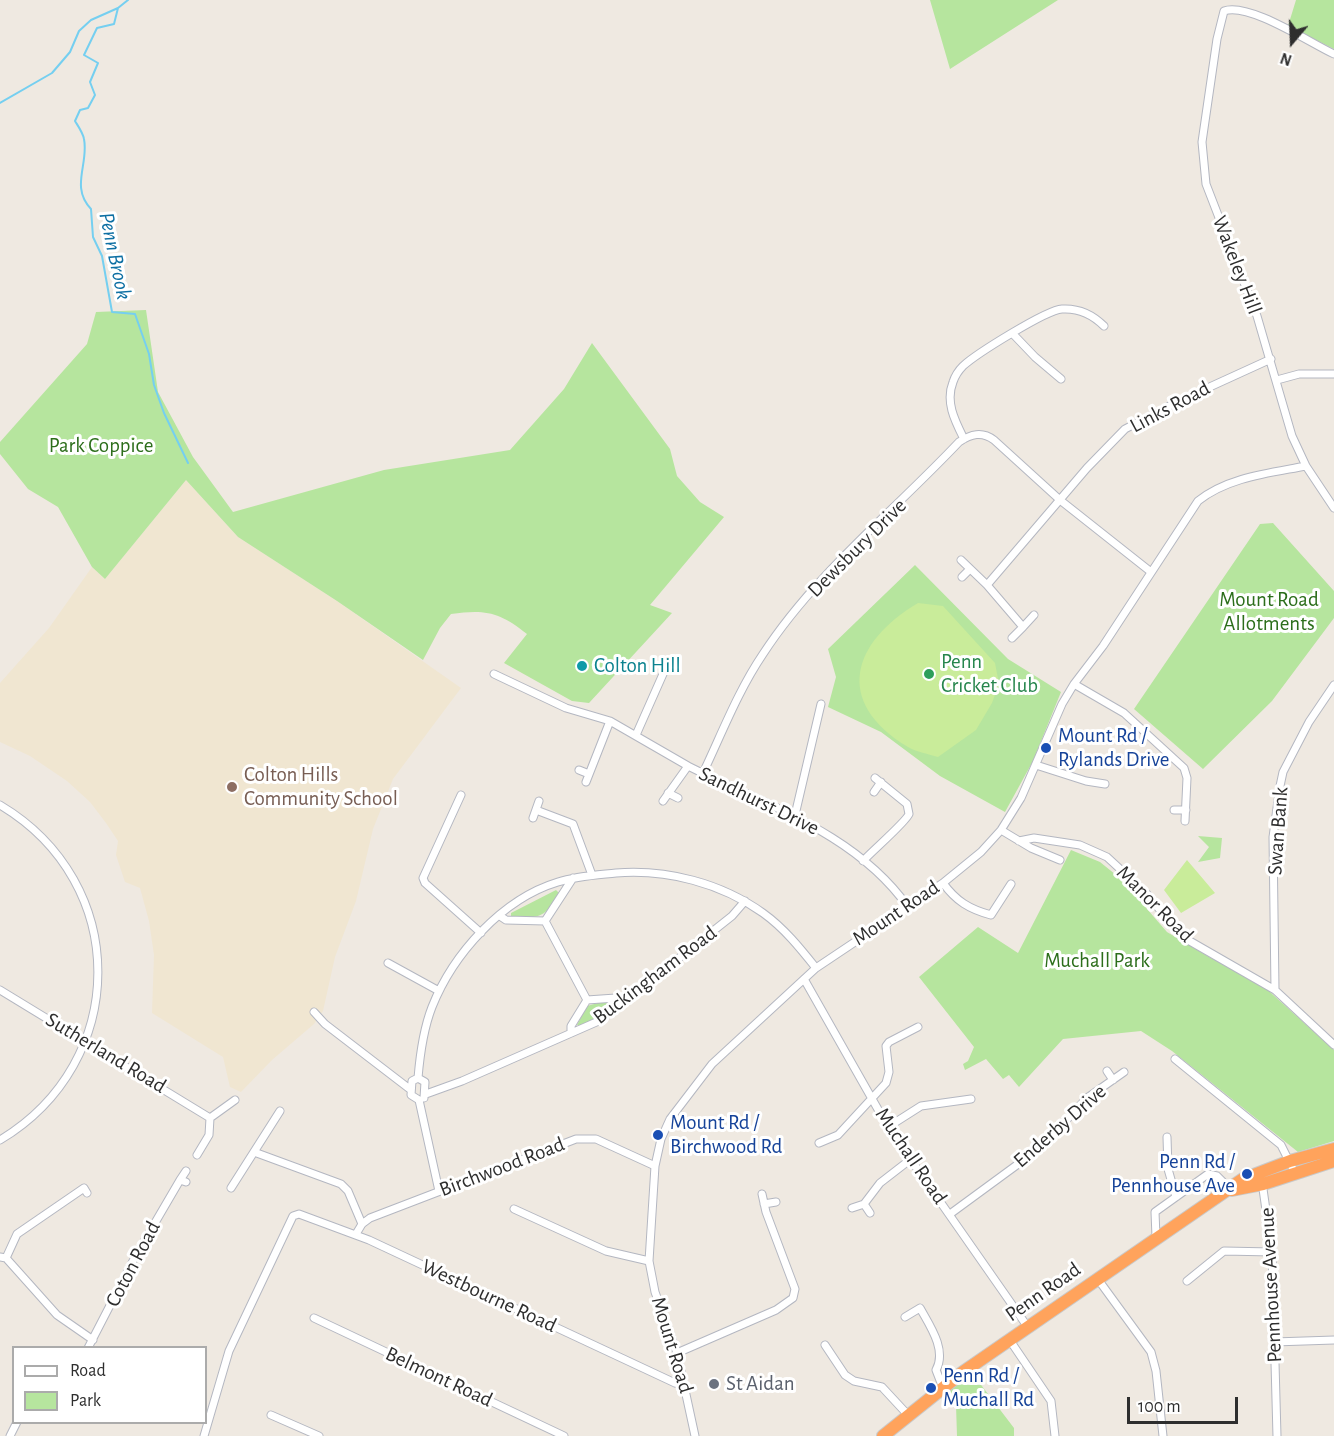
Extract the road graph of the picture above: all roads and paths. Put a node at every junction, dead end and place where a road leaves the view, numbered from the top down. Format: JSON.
{"nodes":[{"id":1,"x":1334,"y":54,"type":"edge"},
{"id":2,"x":1104,"y":326,"type":"dead end"},
{"id":3,"x":1013,"y":334,"type":"junction"},
{"id":4,"x":1271,"y":358,"type":"junction"},
{"id":5,"x":1334,"y":374,"type":"edge"},
{"id":6,"x":1061,"y":379,"type":"dead end"},
{"id":7,"x":1277,"y":380,"type":"junction"},
{"id":8,"x":964,"y":439,"type":"junction"},
{"id":9,"x":1306,"y":466,"type":"junction"},
{"id":10,"x":1060,"y":500,"type":"junction"},
{"id":11,"x":1334,"y":508,"type":"edge"},
{"id":12,"x":961,"y":560,"type":"dead end"},
{"id":13,"x":970,"y":569,"type":"junction"},
{"id":14,"x":1151,"y":572,"type":"junction"},
{"id":15,"x":962,"y":577,"type":"dead end"},
{"id":16,"x":987,"y":585,"type":"junction"},
{"id":17,"x":1034,"y":615,"type":"dead end"},
{"id":18,"x":1023,"y":627,"type":"junction"},
{"id":19,"x":1012,"y":638,"type":"dead end"},
{"id":20,"x":667,"y":665,"type":"dead end"},
{"id":21,"x":494,"y":674,"type":"dead end"},
{"id":22,"x":1074,"y":684,"type":"junction"},
{"id":23,"x":1334,"y":685,"type":"edge"},
{"id":24,"x":821,"y":704,"type":"dead end"},
{"id":25,"x":610,"y":721,"type":"junction"},
{"id":26,"x":636,"y":735,"type":"junction"},
{"id":27,"x":1036,"y":765,"type":"junction"},
{"id":28,"x":688,"y":766,"type":"junction"},
{"id":29,"x":579,"y":770,"type":"dead end"},
{"id":30,"x":702,"y":773,"type":"junction"},
{"id":31,"x":589,"y":774,"type":"junction"},
{"id":32,"x":586,"y":782,"type":"dead end"},
{"id":33,"x":1105,"y":784,"type":"dead end"},
{"id":34,"x":874,"y":792,"type":"dead end"},
{"id":35,"x":668,"y":793,"type":"junction"},
{"id":36,"x":460,"y":795,"type":"dead end"},
{"id":37,"x":678,"y":798,"type":"dead end"},
{"id":38,"x":539,"y":801,"type":"dead end"},
{"id":39,"x":663,"y":801,"type":"dead end"},
{"id":40,"x":0,"y":805,"type":"edge"},
{"id":41,"x":1174,"y":810,"type":"dead end"},
{"id":42,"x":1186,"y":810,"type":"junction"},
{"id":43,"x":795,"y":815,"type":"junction"},
{"id":44,"x":1185,"y":821,"type":"dead end"},
{"id":45,"x":1001,"y":830,"type":"junction"},
{"id":46,"x":1047,"y":840,"type":"junction"},
{"id":47,"x":1019,"y":841,"type":"junction"},
{"id":48,"x":1042,"y":853,"type":"junction"},
{"id":49,"x":1060,"y":860,"type":"dead end"},
{"id":50,"x":863,"y":861,"type":"junction"},
{"id":51,"x":592,"y":875,"type":"junction"},
{"id":52,"x":573,"y":878,"type":"junction"},
{"id":53,"x":942,"y":883,"type":"junction"},
{"id":54,"x":1011,"y":884,"type":"dead end"},
{"id":55,"x":745,"y":901,"type":"junction"},
{"id":56,"x":908,"y":907,"type":"junction"},
{"id":57,"x":500,"y":916,"type":"junction"},
{"id":58,"x":545,"y":921,"type":"junction"},
{"id":59,"x":481,"y":933,"type":"junction"},
{"id":60,"x":388,"y":963,"type":"dead end"},
{"id":61,"x":816,"y":968,"type":"junction"},
{"id":62,"x":804,"y":980,"type":"junction"},
{"id":63,"x":0,"y":990,"type":"edge"},
{"id":64,"x":1275,"y":990,"type":"junction"},
{"id":65,"x":439,"y":991,"type":"junction"},
{"id":66,"x":630,"y":997,"type":"junction"},
{"id":67,"x":587,"y":1000,"type":"junction"},
{"id":68,"x":315,"y":1012,"type":"dead end"},
{"id":69,"x":918,"y":1027,"type":"dead end"},
{"id":70,"x":571,"y":1033,"type":"junction"},
{"id":71,"x":86,"y":1041,"type":"junction"},
{"id":72,"x":1334,"y":1045,"type":"edge"},
{"id":73,"x":1175,"y":1059,"type":"dead end"},
{"id":74,"x":1107,"y":1071,"type":"dead end"},
{"id":75,"x":1124,"y":1072,"type":"dead end"},
{"id":76,"x":418,"y":1078,"type":"junction"},
{"id":77,"x":1113,"y":1080,"type":"junction"},
{"id":78,"x":411,"y":1090,"type":"junction"},
{"id":79,"x":426,"y":1094,"type":"junction"},
{"id":80,"x":872,"y":1097,"type":"junction"},
{"id":81,"x":971,"y":1099,"type":"dead end"},
{"id":82,"x":235,"y":1100,"type":"dead end"},
{"id":83,"x":419,"y":1100,"type":"junction"},
{"id":84,"x":280,"y":1111,"type":"dead end"},
{"id":85,"x":210,"y":1118,"type":"junction"},
{"id":86,"x":888,"y":1127,"type":"junction"},
{"id":87,"x":1167,"y":1137,"type":"dead end"},
{"id":88,"x":0,"y":1140,"type":"edge"},
{"id":89,"x":819,"y":1143,"type":"dead end"},
{"id":90,"x":1334,"y":1149,"type":"edge"},
{"id":91,"x":254,"y":1152,"type":"junction"},
{"id":92,"x":197,"y":1155,"type":"dead end"},
{"id":93,"x":911,"y":1159,"type":"junction"},
{"id":94,"x":1290,"y":1161,"type":"junction"},
{"id":95,"x":1334,"y":1161,"type":"edge"},
{"id":96,"x":655,"y":1166,"type":"junction"},
{"id":97,"x":186,"y":1172,"type":"dead end"},
{"id":98,"x":1257,"y":1172,"type":"junction"},
{"id":99,"x":1296,"y":1173,"type":"junction"},
{"id":100,"x":1263,"y":1184,"type":"junction"},
{"id":101,"x":84,"y":1188,"type":"dead end"},
{"id":102,"x":231,"y":1188,"type":"dead end"},
{"id":103,"x":1231,"y":1190,"type":"junction"},
{"id":104,"x":439,"y":1191,"type":"junction"},
{"id":105,"x":762,"y":1194,"type":"dead end"},
{"id":106,"x":1176,"y":1197,"type":"junction"},
{"id":107,"x":776,"y":1202,"type":"dead end"},
{"id":108,"x":764,"y":1204,"type":"junction"},
{"id":109,"x":864,"y":1204,"type":"junction"},
{"id":110,"x":852,"y":1208,"type":"dead end"},
{"id":111,"x":514,"y":1209,"type":"dead end"},
{"id":112,"x":870,"y":1213,"type":"dead end"},
{"id":113,"x":950,"y":1214,"type":"junction"},
{"id":114,"x":362,"y":1224,"type":"junction"},
{"id":115,"x":356,"y":1234,"type":"junction"},
{"id":116,"x":1156,"y":1237,"type":"junction"},
{"id":117,"x":1272,"y":1252,"type":"junction"},
{"id":118,"x":3,"y":1257,"type":"edge"},
{"id":119,"x":649,"y":1262,"type":"junction"},
{"id":120,"x":1097,"y":1278,"type":"junction"},
{"id":121,"x":1187,"y":1281,"type":"dead end"},
{"id":122,"x":905,"y":1317,"type":"dead end"},
{"id":123,"x":314,"y":1318,"type":"dead end"},
{"id":124,"x":1027,"y":1326,"type":"junction"},
{"id":125,"x":1009,"y":1339,"type":"junction"},
{"id":126,"x":93,"y":1340,"type":"junction"},
{"id":127,"x":1334,"y":1340,"type":"edge"},
{"id":128,"x":1274,"y":1342,"type":"junction"},
{"id":129,"x":825,"y":1345,"type":"dead end"},
{"id":130,"x":89,"y":1346,"type":"edge"},
{"id":131,"x":677,"y":1353,"type":"junction"},
{"id":132,"x":684,"y":1385,"type":"junction"},
{"id":133,"x":943,"y":1388,"type":"junction"},
{"id":134,"x":271,"y":1415,"type":"dead end"},
{"id":135,"x":908,"y":1416,"type":"junction"},
{"id":136,"x":204,"y":1436,"type":"edge"},
{"id":137,"x":319,"y":1436,"type":"edge"},
{"id":138,"x":564,"y":1436,"type":"edge"},
{"id":139,"x":695,"y":1436,"type":"edge"},
{"id":140,"x":883,"y":1436,"type":"edge"},
{"id":141,"x":1055,"y":1436,"type":"edge"},
{"id":142,"x":1162,"y":1436,"type":"edge"},
{"id":143,"x":1277,"y":1436,"type":"edge"}],
"edges":[{"from":1,"to":4,"type":"street","name":"Wakeley Hill"},
{"from":2,"to":3,"type":"street"},
{"from":3,"to":6,"type":"street"},
{"from":3,"to":8,"type":"street"},
{"from":4,"to":7,"type":"street","name":"Wakeley Hill"},
{"from":4,"to":10,"type":"street","name":"Links Road"},
{"from":5,"to":7,"type":"street"},
{"from":7,"to":9,"type":"street","name":"Wakeley Hill"},
{"from":8,"to":10,"type":"street"},
{"from":8,"to":30,"type":"street","name":"Dewsbury Drive"},
{"from":9,"to":11,"type":"street","name":"Wakeley Hill"},
{"from":9,"to":14,"type":"street","name":"Mount Road"},
{"from":10,"to":14,"type":"street"},
{"from":10,"to":16,"type":"street","name":"Links Road"},
{"from":12,"to":13,"type":"street"},
{"from":13,"to":15,"type":"street"},
{"from":13,"to":16,"type":"street"},
{"from":14,"to":22,"type":"street","name":"Mount Road"},
{"from":16,"to":18,"type":"street"},
{"from":17,"to":18,"type":"street"},
{"from":18,"to":19,"type":"street"},
{"from":20,"to":26,"type":"street"},
{"from":21,"to":25,"type":"street"},
{"from":22,"to":27,"type":"street","name":"Mount Road"},
{"from":22,"to":42,"type":"street"},
{"from":23,"to":64,"type":"street","name":"Swan Bank"},
{"from":24,"to":43,"type":"street"},
{"from":25,"to":26,"type":"street"},
{"from":25,"to":31,"type":"street"},
{"from":26,"to":28,"type":"street"},
{"from":27,"to":33,"type":"street"},
{"from":27,"to":45,"type":"street","name":"Mount Road"},
{"from":28,"to":30,"type":"street","name":"Sandhurst Drive"},
{"from":28,"to":35,"type":"street","name":"Sandhurst Drive"},
{"from":29,"to":31,"type":"street"},
{"from":30,"to":43,"type":"street","name":"Sandhurst Drive"},
{"from":31,"to":32,"type":"street"},
{"from":34,"to":50,"type":"street"},
{"from":35,"to":37,"type":"street","name":"Sandhurst Drive"},
{"from":35,"to":39,"type":"street","name":"Sandhurst Drive"},
{"from":36,"to":59,"type":"street"},
{"from":38,"to":51,"type":"street"},
{"from":40,"to":71,"type":"street"},
{"from":41,"to":42,"type":"street"},
{"from":42,"to":44,"type":"street"},
{"from":43,"to":50,"type":"street","name":"Sandhurst Drive"},
{"from":45,"to":47,"type":"street"},
{"from":45,"to":53,"type":"street","name":"Mount Road"},
{"from":46,"to":47,"type":"street","name":"Manor Road"},
{"from":46,"to":48,"type":"street"},
{"from":46,"to":64,"type":"street","name":"Manor Road"},
{"from":47,"to":48,"type":"street"},
{"from":48,"to":49,"type":"street"},
{"from":50,"to":56,"type":"street","name":"Sandhurst Drive"},
{"from":51,"to":52,"type":"street"},
{"from":51,"to":55,"type":"street"},
{"from":52,"to":57,"type":"street"},
{"from":52,"to":58,"type":"street"},
{"from":53,"to":54,"type":"street"},
{"from":53,"to":56,"type":"street","name":"Mount Road"},
{"from":55,"to":61,"type":"street"},
{"from":55,"to":66,"type":"street","name":"Buckingham Road"},
{"from":56,"to":61,"type":"street","name":"Mount Road"},
{"from":57,"to":58,"type":"street"},
{"from":57,"to":59,"type":"street"},
{"from":58,"to":67,"type":"street"},
{"from":59,"to":65,"type":"street"},
{"from":60,"to":65,"type":"street"},
{"from":61,"to":62,"type":"street","name":"Mount Road"},
{"from":62,"to":80,"type":"street","name":"Muchall Road"},
{"from":62,"to":96,"type":"street","name":"Mount Road"},
{"from":63,"to":71,"type":"street","name":"Sutherland Road"},
{"from":64,"to":72,"type":"street","name":"Manor Road"},
{"from":65,"to":76,"type":"street"},
{"from":66,"to":67,"type":"street"},
{"from":66,"to":70,"type":"street","name":"Buckingham Road"},
{"from":67,"to":70,"type":"street"},
{"from":68,"to":78,"type":"street"},
{"from":69,"to":80,"type":"street"},
{"from":70,"to":79,"type":"street","name":"Buckingham Road"},
{"from":71,"to":85,"type":"street","name":"Sutherland Road"},
{"from":71,"to":88,"type":"street"},
{"from":73,"to":94,"type":"street"},
{"from":74,"to":77,"type":"street","name":"Enderby Drive"},
{"from":75,"to":77,"type":"street","name":"Enderby Drive"},
{"from":76,"to":78,"type":"street"},
{"from":76,"to":79,"type":"street"},
{"from":77,"to":113,"type":"street","name":"Enderby Drive"},
{"from":78,"to":83,"type":"street"},
{"from":79,"to":83,"type":"street"},
{"from":80,"to":86,"type":"street","name":"Muchall Road"},
{"from":80,"to":89,"type":"street"},
{"from":81,"to":86,"type":"street"},
{"from":82,"to":85,"type":"street"},
{"from":83,"to":104,"type":"street"},
{"from":84,"to":91,"type":"street"},
{"from":85,"to":92,"type":"street"},
{"from":86,"to":93,"type":"street","name":"Muchall Road"},
{"from":87,"to":106,"type":"street"},
{"from":90,"to":94,"type":"highway","name":"Penn Road"},
{"from":91,"to":102,"type":"street"},
{"from":91,"to":114,"type":"street"},
{"from":93,"to":109,"type":"street"},
{"from":93,"to":113,"type":"street","name":"Muchall Road"},
{"from":94,"to":98,"type":"highway","name":"Penn Road"},
{"from":94,"to":99,"type":"street"},
{"from":95,"to":99,"type":"highway","name":"Penn Road"},
{"from":96,"to":104,"type":"street","name":"Birchwood Road"},
{"from":96,"to":119,"type":"street","name":"Mount Road"},
{"from":97,"to":126,"type":"street","name":"Coton Road"},
{"from":98,"to":100,"type":"street","name":"Pennhouse Avenue"},
{"from":98,"to":103,"type":"highway","name":"Penn Road"},
{"from":99,"to":100,"type":"highway","name":"Penn Road"},
{"from":100,"to":103,"type":"highway","name":"Penn Road"},
{"from":100,"to":117,"type":"street","name":"Pennhouse Avenue"},
{"from":101,"to":118,"type":"street"},
{"from":103,"to":106,"type":"street"},
{"from":103,"to":116,"type":"highway","name":"Penn Road"},
{"from":104,"to":114,"type":"street","name":"Birchwood Road"},
{"from":105,"to":108,"type":"street"},
{"from":106,"to":116,"type":"street"},
{"from":107,"to":108,"type":"street"},
{"from":108,"to":131,"type":"street"},
{"from":109,"to":110,"type":"street"},
{"from":109,"to":112,"type":"street"},
{"from":111,"to":119,"type":"street"},
{"from":113,"to":124,"type":"street","name":"Muchall Road"},
{"from":114,"to":115,"type":"street"},
{"from":115,"to":132,"type":"street","name":"Westbourne Road"},
{"from":115,"to":136,"type":"street","name":"Westbourne Road"},
{"from":116,"to":120,"type":"highway","name":"Penn Road"},
{"from":117,"to":121,"type":"street"},
{"from":117,"to":128,"type":"street","name":"Pennhouse Avenue"},
{"from":118,"to":126,"type":"street"},
{"from":119,"to":131,"type":"street","name":"Mount Road"},
{"from":120,"to":124,"type":"highway","name":"Penn Road"},
{"from":120,"to":142,"type":"street"},
{"from":122,"to":133,"type":"street"},
{"from":123,"to":138,"type":"street","name":"Belmont Road"},
{"from":124,"to":125,"type":"highway","name":"Penn Road"},
{"from":125,"to":133,"type":"highway","name":"Penn Road"},
{"from":125,"to":141,"type":"street"},
{"from":126,"to":130,"type":"street","name":"Coton Road"},
{"from":127,"to":128,"type":"street"},
{"from":128,"to":143,"type":"street","name":"Pennhouse Avenue"},
{"from":129,"to":135,"type":"street"},
{"from":131,"to":132,"type":"street","name":"Mount Road"},
{"from":132,"to":139,"type":"street","name":"Mount Road"},
{"from":133,"to":135,"type":"highway","name":"Penn Road"},
{"from":134,"to":137,"type":"street"},
{"from":135,"to":140,"type":"highway","name":"Penn Road"}]}
